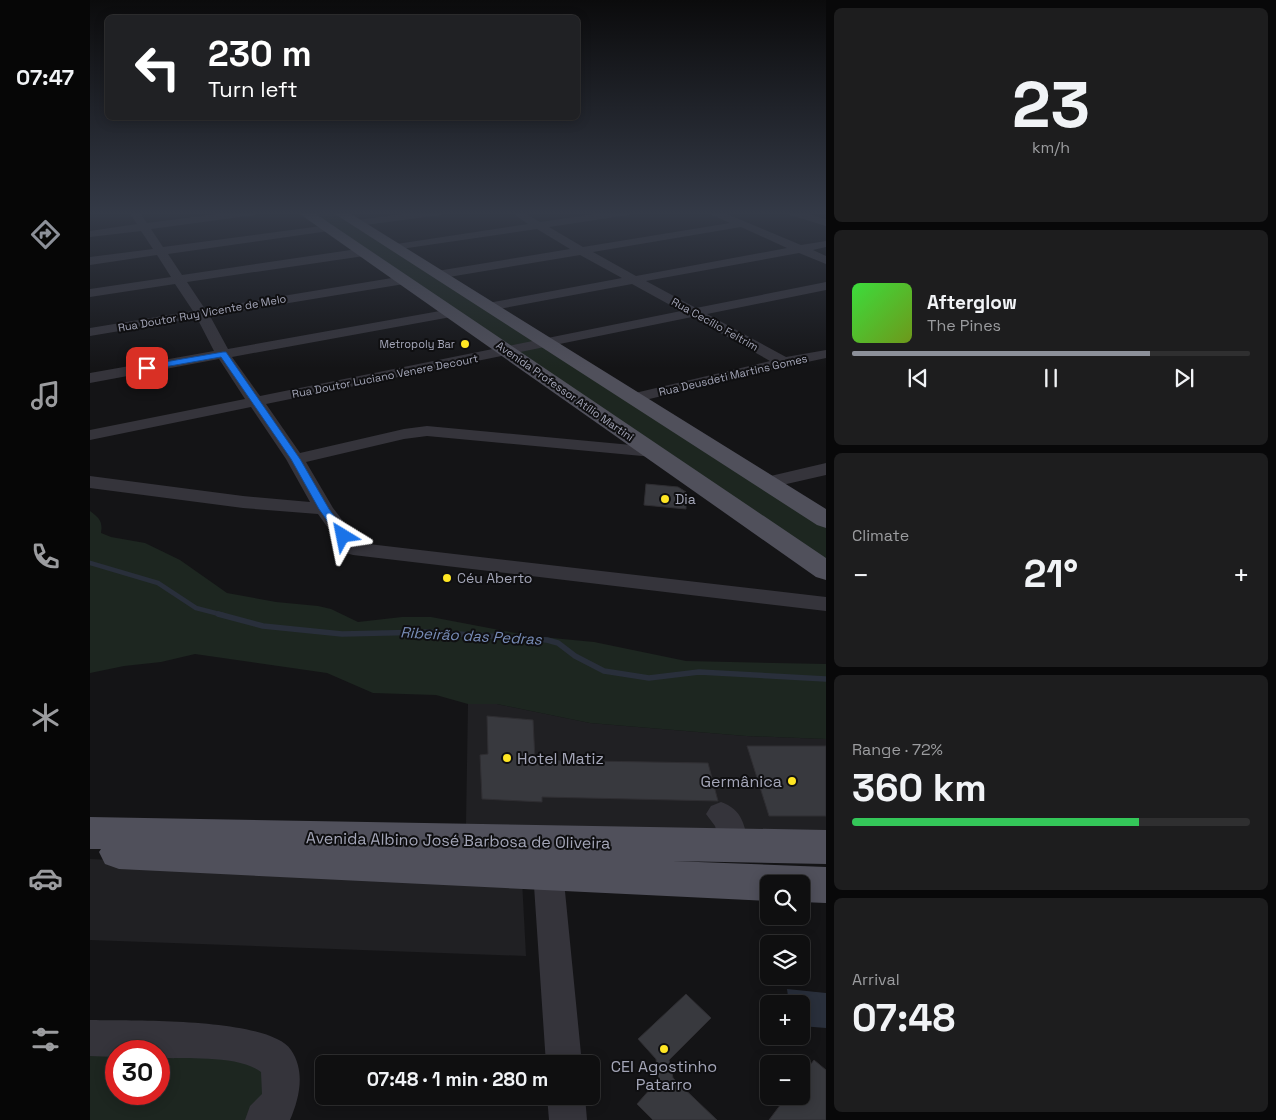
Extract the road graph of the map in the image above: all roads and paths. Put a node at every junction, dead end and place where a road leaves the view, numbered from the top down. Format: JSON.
{"nodes":[{"id":1,"x":169,"y":264,"type":"edge"},
{"id":2,"x":283,"y":264,"type":"edge"},
{"id":3,"x":382,"y":264,"type":"edge"},
{"id":4,"x":421,"y":264,"type":"edge"},
{"id":5,"x":502,"y":264,"type":"edge"},
{"id":6,"x":607,"y":264,"type":"edge"},
{"id":7,"x":720,"y":264,"type":"edge"},
{"id":8,"x":437,"y":275,"type":"junction"},
{"id":9,"x":178,"y":280,"type":"junction"},
{"id":10,"x":404,"y":280,"type":"junction"},
{"id":11,"x":637,"y":280,"type":"junction"},
{"id":12,"x":456,"y":286,"type":"junction"},
{"id":13,"x":826,"y":286,"type":"edge"},
{"id":14,"x":90,"y":293,"type":"edge"},
{"id":15,"x":423,"y":293,"type":"junction"},
{"id":16,"x":481,"y":302,"type":"junction"},
{"id":17,"x":446,"y":310,"type":"junction"},
{"id":18,"x":694,"y":312,"type":"junction"},
{"id":19,"x":201,"y":314,"type":"junction"},
{"id":20,"x":90,"y":332,"type":"edge"},
{"id":21,"x":546,"y":343,"type":"junction"},
{"id":22,"x":507,"y":352,"type":"junction"},
{"id":23,"x":223,"y":354,"type":"junction"},
{"id":24,"x":826,"y":354,"type":"edge"},
{"id":25,"x":784,"y":362,"type":"junction"},
{"id":26,"x":90,"y":378,"type":"edge"},
{"id":27,"x":641,"y":396,"type":"dead end"},
{"id":28,"x":256,"y":401,"type":"junction"},
{"id":29,"x":90,"y":435,"type":"edge"},
{"id":30,"x":654,"y":452,"type":"junction"},
{"id":31,"x":296,"y":459,"type":"junction"},
{"id":32,"x":826,"y":469,"type":"edge"},
{"id":33,"x":90,"y":482,"type":"edge"},
{"id":34,"x":769,"y":482,"type":"junction"},
{"id":35,"x":324,"y":509,"type":"junction"},
{"id":36,"x":824,"y":516,"type":"edge"},
{"id":37,"x":826,"y":571,"type":"edge"},
{"id":38,"x":826,"y":604,"type":"edge"},
{"id":39,"x":90,"y":833,"type":"edge"},
{"id":40,"x":826,"y":847,"type":"edge"},
{"id":41,"x":90,"y":851,"type":"edge"},
{"id":42,"x":548,"y":871,"type":"junction"},
{"id":43,"x":760,"y":882,"type":"edge"},
{"id":44,"x":810,"y":884,"type":"edge"},
{"id":45,"x":826,"y":885,"type":"edge"},
{"id":46,"x":90,"y":1038,"type":"edge"},
{"id":47,"x":563,"y":1055,"type":"edge"},
{"id":48,"x":567,"y":1105,"type":"edge"},
{"id":49,"x":264,"y":1120,"type":"edge"},
{"id":50,"x":568,"y":1120,"type":"edge"}],
"edges":[{"from":1,"to":9,"type":"street"},
{"from":2,"to":9,"type":"street"},
{"from":3,"to":10,"type":"main road","name":"Avenida Professor Atílio Martini"},
{"from":4,"to":8,"type":"main road","name":"Avenida Professor Atílio Martini"},
{"from":5,"to":8,"type":"street"},
{"from":6,"to":11,"type":"street","name":"Rua Cecílio Feltrim"},
{"from":7,"to":11,"type":"street"},
{"from":8,"to":12,"type":"main road","name":"Avenida Professor Atílio Martini"},
{"from":9,"to":14,"type":"street"},
{"from":9,"to":19,"type":"street"},
{"from":10,"to":15,"type":"main road","name":"Avenida Professor Atílio Martini"},
{"from":10,"to":19,"type":"street","name":"Rua Doutor Ruy Vicente de Melo"},
{"from":11,"to":16,"type":"street"},
{"from":11,"to":18,"type":"street","name":"Rua Cecílio Feltrim"},
{"from":12,"to":15,"type":"main road"},
{"from":12,"to":16,"type":"main road","name":"Avenida Professor Atílio Martini"},
{"from":13,"to":18,"type":"street","name":"Rua Doutor Luciano Venere Decourt"},
{"from":15,"to":17,"type":"main road","name":"Avenida Professor Atílio Martini"},
{"from":16,"to":17,"type":"main road"},
{"from":16,"to":21,"type":"main road","name":"Avenida Professor Atílio Martini"},
{"from":17,"to":22,"type":"main road","name":"Avenida Professor Atílio Martini"},
{"from":17,"to":23,"type":"street"},
{"from":18,"to":21,"type":"street","name":"Rua Doutor Luciano Venere Decourt"},
{"from":18,"to":25,"type":"street","name":"Rua Cecílio Feltrim"},
{"from":19,"to":20,"type":"street","name":"Rua Doutor Ruy Vicente de Melo"},
{"from":19,"to":23,"type":"street"},
{"from":21,"to":22,"type":"street","name":"Rua Doutor Luciano Venere Decourt"},
{"from":21,"to":34,"type":"main road","name":"Avenida Professor Atílio Martini"},
{"from":22,"to":28,"type":"street","name":"Rua Doutor Luciano Venere Decourt"},
{"from":22,"to":30,"type":"main road","name":"Avenida Professor Atílio Martini"},
{"from":23,"to":26,"type":"street"},
{"from":23,"to":28,"type":"street"},
{"from":24,"to":25,"type":"street","name":"Rua Deusdeti Martins Gomes"},
{"from":25,"to":27,"type":"street","name":"Rua Deusdeti Martins Gomes"},
{"from":28,"to":29,"type":"street","name":"Rua Doutor Luciano Venere Decourt"},
{"from":28,"to":31,"type":"street"},
{"from":30,"to":31,"type":"street"},
{"from":30,"to":37,"type":"main road","name":"Avenida Professor Atílio Martini"},
{"from":31,"to":35,"type":"street"},
{"from":32,"to":34,"type":"street"},
{"from":33,"to":35,"type":"street"},
{"from":34,"to":36,"type":"main road","name":"Avenida Professor Atílio Martini"},
{"from":35,"to":38,"type":"street"},
{"from":39,"to":40,"type":"main road","name":"Avenida Albino José Barbosa de Oliveira"},
{"from":41,"to":42,"type":"main road","name":"Avenida Albino José Barbosa de Oliveira"},
{"from":42,"to":43,"type":"main road","name":"Avenida Albino José Barbosa de Oliveira"},
{"from":42,"to":47,"type":"street"},
{"from":44,"to":45,"type":"main road"},
{"from":46,"to":49,"type":"street"},
{"from":48,"to":50,"type":"street"}]}
